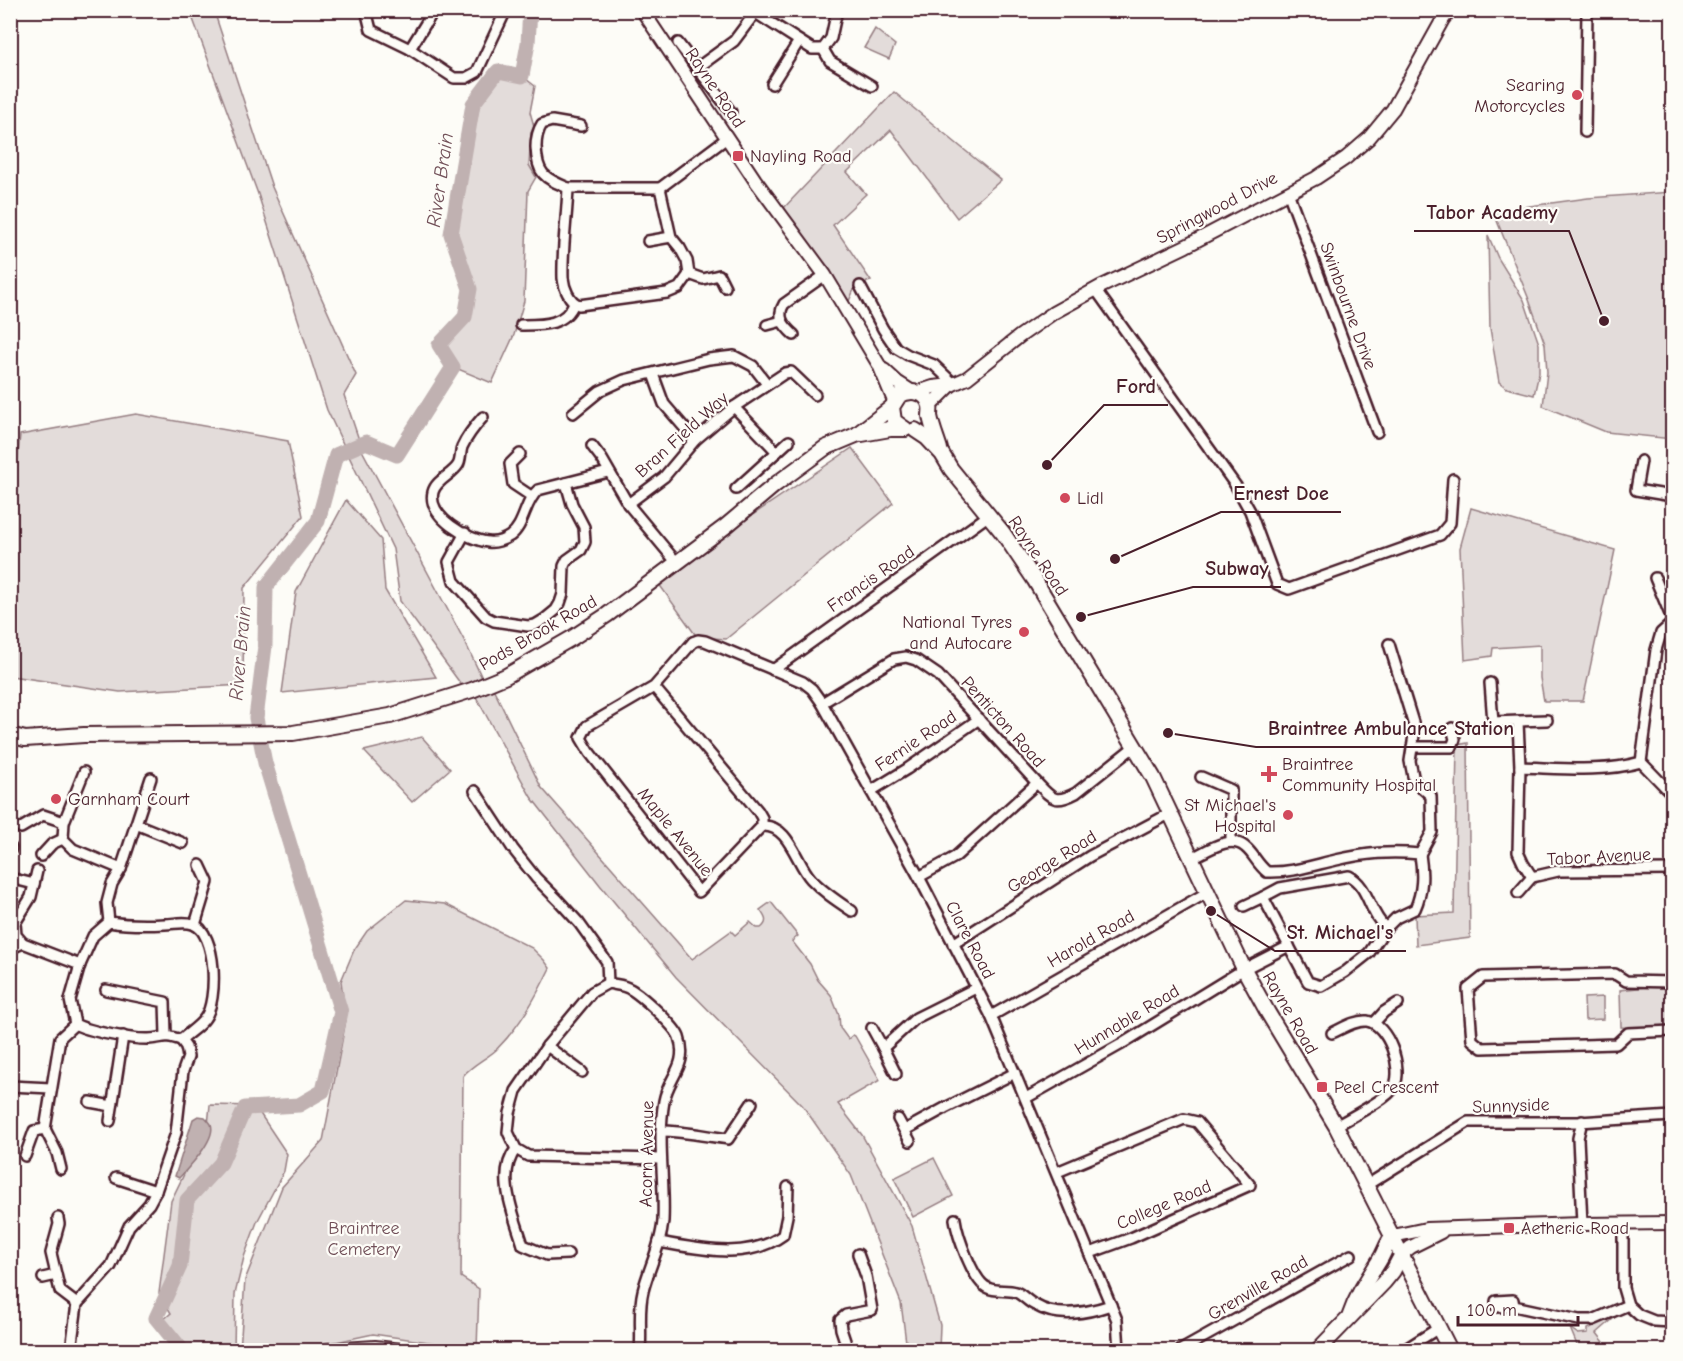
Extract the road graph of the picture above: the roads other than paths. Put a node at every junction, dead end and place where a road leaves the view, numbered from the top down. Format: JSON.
{"nodes":[{"id":1,"x":366,"y":10,"type":"edge"},
{"id":2,"x":434,"y":10,"type":"edge"},
{"id":3,"x":506,"y":10,"type":"edge"},
{"id":4,"x":642,"y":10,"type":"edge"},
{"id":5,"x":837,"y":10,"type":"edge"},
{"id":6,"x":1450,"y":10,"type":"edge"},
{"id":7,"x":1587,"y":10,"type":"edge"},
{"id":8,"x":753,"y":12,"type":"edge"},
{"id":9,"x":799,"y":41,"type":"junction"},
{"id":10,"x":678,"y":43,"type":"dead end"},
{"id":11,"x":410,"y":49,"type":"junction"},
{"id":12,"x":823,"y":49,"type":"junction"},
{"id":13,"x":697,"y":68,"type":"junction"},
{"id":14,"x":772,"y":84,"type":"dead end"},
{"id":15,"x":872,"y":86,"type":"dead end"},
{"id":16,"x":731,"y":112,"type":"dead end"},
{"id":17,"x":581,"y":126,"type":"dead end"},
{"id":18,"x":1585,"y":132,"type":"dead end"},
{"id":19,"x":727,"y":138,"type":"junction"},
{"id":20,"x":568,"y":188,"type":"junction"},
{"id":21,"x":660,"y":188,"type":"junction"},
{"id":22,"x":1288,"y":192,"type":"junction"},
{"id":23,"x":671,"y":237,"type":"junction"},
{"id":24,"x":648,"y":241,"type":"dead end"},
{"id":25,"x":689,"y":274,"type":"junction"},
{"id":26,"x":825,"y":275,"type":"junction"},
{"id":27,"x":860,"y":286,"type":"dead end"},
{"id":28,"x":725,"y":287,"type":"dead end"},
{"id":29,"x":1096,"y":290,"type":"junction"},
{"id":30,"x":574,"y":303,"type":"junction"},
{"id":31,"x":782,"y":321,"type":"junction"},
{"id":32,"x":521,"y":325,"type":"dead end"},
{"id":33,"x":767,"y":325,"type":"dead end"},
{"id":34,"x":794,"y":335,"type":"dead end"},
{"id":35,"x":879,"y":365,"type":"junction"},
{"id":36,"x":653,"y":374,"type":"junction"},
{"id":37,"x":767,"y":384,"type":"junction"},
{"id":38,"x":953,"y":385,"type":"junction"},
{"id":39,"x":914,"y":392,"type":"junction"},
{"id":40,"x":815,"y":395,"type":"dead end"},
{"id":41,"x":893,"y":404,"type":"junction"},
{"id":42,"x":734,"y":407,"type":"junction"},
{"id":43,"x":930,"y":411,"type":"junction"},
{"id":44,"x":573,"y":413,"type":"dead end"},
{"id":45,"x":483,"y":417,"type":"dead end"},
{"id":46,"x":910,"y":429,"type":"junction"},
{"id":47,"x":1377,"y":432,"type":"dead end"},
{"id":48,"x":856,"y":435,"type":"junction"},
{"id":49,"x":695,"y":440,"type":"junction"},
{"id":50,"x":789,"y":441,"type":"dead end"},
{"id":51,"x":592,"y":446,"type":"dead end"},
{"id":52,"x":777,"y":452,"type":"junction"},
{"id":53,"x":520,"y":454,"type":"dead end"},
{"id":54,"x":942,"y":454,"type":"junction"},
{"id":55,"x":1641,"y":461,"type":"dead end"},
{"id":56,"x":608,"y":472,"type":"junction"},
{"id":57,"x":1453,"y":479,"type":"dead end"},
{"id":58,"x":566,"y":483,"type":"junction"},
{"id":59,"x":736,"y":489,"type":"dead end"},
{"id":60,"x":531,"y":496,"type":"junction"},
{"id":61,"x":1672,"y":496,"type":"edge"},
{"id":62,"x":628,"y":504,"type":"junction"},
{"id":63,"x":989,"y":515,"type":"junction"},
{"id":64,"x":465,"y":533,"type":"junction"},
{"id":65,"x":677,"y":563,"type":"junction"},
{"id":66,"x":1655,"y":578,"type":"dead end"},
{"id":67,"x":1672,"y":621,"type":"edge"},
{"id":68,"x":690,"y":631,"type":"dead end"},
{"id":69,"x":693,"y":642,"type":"junction"},
{"id":70,"x":1389,"y":651,"type":"dead end"},
{"id":71,"x":772,"y":670,"type":"junction"},
{"id":72,"x":1490,"y":682,"type":"dead end"},
{"id":73,"x":654,"y":687,"type":"junction"},
{"id":74,"x":822,"y":703,"type":"junction"},
{"id":75,"x":979,"y":719,"type":"junction"},
{"id":76,"x":1547,"y":720,"type":"dead end"},
{"id":77,"x":1518,"y":722,"type":"junction"},
{"id":78,"x":1452,"y":728,"type":"dead end"},
{"id":79,"x":10,"y":735,"type":"edge"},
{"id":80,"x":25,"y":739,"type":"junction"},
{"id":81,"x":10,"y":746,"type":"edge"},
{"id":82,"x":1135,"y":746,"type":"junction"},
{"id":83,"x":1412,"y":747,"type":"junction"},
{"id":84,"x":1641,"y":762,"type":"junction"},
{"id":85,"x":1520,"y":767,"type":"junction"},
{"id":86,"x":84,"y":772,"type":"dead end"},
{"id":87,"x":1201,"y":777,"type":"dead end"},
{"id":88,"x":151,"y":778,"type":"dead end"},
{"id":89,"x":1037,"y":783,"type":"junction"},
{"id":90,"x":475,"y":791,"type":"dead end"},
{"id":91,"x":871,"y":791,"type":"junction"},
{"id":92,"x":1672,"y":794,"type":"edge"},
{"id":93,"x":1171,"y":813,"type":"junction"},
{"id":94,"x":64,"y":822,"type":"junction"},
{"id":95,"x":136,"y":824,"type":"junction"},
{"id":96,"x":762,"y":826,"type":"junction"},
{"id":97,"x":21,"y":828,"type":"dead end"},
{"id":98,"x":63,"y":838,"type":"junction"},
{"id":99,"x":1231,"y":842,"type":"junction"},
{"id":100,"x":183,"y":843,"type":"dead end"},
{"id":101,"x":1420,"y":854,"type":"junction"},
{"id":102,"x":41,"y":856,"type":"dead end"},
{"id":103,"x":1192,"y":858,"type":"junction"},
{"id":104,"x":200,"y":865,"type":"dead end"},
{"id":105,"x":121,"y":869,"type":"junction"},
{"id":106,"x":1672,"y":870,"type":"edge"},
{"id":107,"x":37,"y":871,"type":"dead end"},
{"id":108,"x":919,"y":877,"type":"junction"},
{"id":109,"x":1532,"y":877,"type":"junction"},
{"id":110,"x":10,"y":878,"type":"edge"},
{"id":111,"x":34,"y":884,"type":"junction"},
{"id":112,"x":1208,"y":892,"type":"junction"},
{"id":113,"x":1518,"y":893,"type":"dead end"},
{"id":114,"x":1263,"y":897,"type":"junction"},
{"id":115,"x":1244,"y":906,"type":"dead end"},
{"id":116,"x":852,"y":911,"type":"dead end"},
{"id":117,"x":109,"y":921,"type":"junction"},
{"id":118,"x":195,"y":925,"type":"junction"},
{"id":119,"x":1386,"y":928,"type":"junction"},
{"id":120,"x":24,"y":943,"type":"junction"},
{"id":121,"x":953,"y":944,"type":"junction"},
{"id":122,"x":1289,"y":946,"type":"junction"},
{"id":123,"x":10,"y":950,"type":"edge"},
{"id":124,"x":80,"y":965,"type":"junction"},
{"id":125,"x":1244,"y":969,"type":"junction"},
{"id":126,"x":1672,"y":982,"type":"edge"},
{"id":127,"x":608,"y":983,"type":"junction"},
{"id":128,"x":976,"y":988,"type":"junction"},
{"id":129,"x":106,"y":990,"type":"dead end"},
{"id":130,"x":1398,"y":1004,"type":"dead end"},
{"id":131,"x":991,"y":1016,"type":"junction"},
{"id":132,"x":1374,"y":1023,"type":"junction"},
{"id":133,"x":75,"y":1024,"type":"junction"},
{"id":134,"x":872,"y":1028,"type":"dead end"},
{"id":135,"x":1672,"y":1031,"type":"edge"},
{"id":136,"x":1332,"y":1033,"type":"dead end"},
{"id":137,"x":166,"y":1035,"type":"junction"},
{"id":138,"x":123,"y":1036,"type":"junction"},
{"id":139,"x":181,"y":1040,"type":"junction"},
{"id":140,"x":547,"y":1046,"type":"junction"},
{"id":141,"x":883,"y":1048,"type":"junction"},
{"id":142,"x":582,"y":1072,"type":"dead end"},
{"id":143,"x":1015,"y":1073,"type":"junction"},
{"id":144,"x":896,"y":1074,"type":"dead end"},
{"id":145,"x":10,"y":1086,"type":"edge"},
{"id":146,"x":51,"y":1088,"type":"junction"},
{"id":147,"x":1026,"y":1098,"type":"junction"},
{"id":148,"x":90,"y":1102,"type":"dead end"},
{"id":149,"x":752,"y":1103,"type":"dead end"},
{"id":150,"x":112,"y":1106,"type":"junction"},
{"id":151,"x":1672,"y":1116,"type":"edge"},
{"id":152,"x":898,"y":1119,"type":"dead end"},
{"id":153,"x":110,"y":1121,"type":"dead end"},
{"id":154,"x":1582,"y":1121,"type":"junction"},
{"id":155,"x":1336,"y":1126,"type":"junction"},
{"id":156,"x":45,"y":1129,"type":"junction"},
{"id":157,"x":905,"y":1130,"type":"junction"},
{"id":158,"x":661,"y":1131,"type":"junction"},
{"id":159,"x":910,"y":1141,"type":"dead end"},
{"id":160,"x":516,"y":1149,"type":"junction"},
{"id":161,"x":25,"y":1156,"type":"dead end"},
{"id":162,"x":660,"y":1159,"type":"junction"},
{"id":163,"x":61,"y":1169,"type":"dead end"},
{"id":164,"x":1058,"y":1172,"type":"junction"},
{"id":165,"x":116,"y":1178,"type":"dead end"},
{"id":166,"x":1367,"y":1185,"type":"junction"},
{"id":167,"x":788,"y":1187,"type":"dead end"},
{"id":168,"x":156,"y":1191,"type":"junction"},
{"id":169,"x":58,"y":1218,"type":"dead end"},
{"id":170,"x":952,"y":1223,"type":"dead end"},
{"id":171,"x":1672,"y":1223,"type":"edge"},
{"id":172,"x":1582,"y":1224,"type":"junction"},
{"id":173,"x":1623,"y":1224,"type":"junction"},
{"id":174,"x":1444,"y":1230,"type":"junction"},
{"id":175,"x":1393,"y":1236,"type":"junction"},
{"id":176,"x":659,"y":1242,"type":"junction"},
{"id":177,"x":1090,"y":1252,"type":"junction"},
{"id":178,"x":568,"y":1254,"type":"dead end"},
{"id":179,"x":858,"y":1254,"type":"dead end"},
{"id":180,"x":1402,"y":1254,"type":"junction"},
{"id":181,"x":1351,"y":1256,"type":"dead end"},
{"id":182,"x":1380,"y":1259,"type":"junction"},
{"id":183,"x":56,"y":1275,"type":"junction"},
{"id":184,"x":43,"y":1278,"type":"dead end"},
{"id":185,"x":77,"y":1304,"type":"junction"},
{"id":186,"x":1111,"y":1305,"type":"junction"},
{"id":187,"x":1628,"y":1305,"type":"junction"},
{"id":188,"x":1514,"y":1306,"type":"dead end"},
{"id":189,"x":1348,"y":1320,"type":"junction"},
{"id":190,"x":1672,"y":1322,"type":"edge"},
{"id":191,"x":1437,"y":1329,"type":"junction"},
{"id":192,"x":73,"y":1348,"type":"edge"},
{"id":193,"x":328,"y":1350,"type":"edge"},
{"id":194,"x":401,"y":1350,"type":"edge"},
{"id":195,"x":640,"y":1350,"type":"edge"},
{"id":196,"x":848,"y":1350,"type":"edge"},
{"id":197,"x":1119,"y":1350,"type":"edge"},
{"id":198,"x":1181,"y":1350,"type":"edge"},
{"id":199,"x":1318,"y":1350,"type":"edge"},
{"id":200,"x":1404,"y":1350,"type":"edge"},
{"id":201,"x":1450,"y":1350,"type":"edge"}],
"edges":[{"from":1,"to":11,"type":"street"},
{"from":2,"to":11,"type":"street"},
{"from":3,"to":11,"type":"street"},
{"from":4,"to":19,"type":"street","name":"Rayne Road"},
{"from":5,"to":12,"type":"street"},
{"from":6,"to":22,"type":"street","name":"Springwood Drive"},
{"from":7,"to":18,"type":"street"},
{"from":8,"to":9,"type":"street"},
{"from":8,"to":13,"type":"street"},
{"from":9,"to":12,"type":"street"},
{"from":9,"to":14,"type":"street"},
{"from":10,"to":13,"type":"street"},
{"from":12,"to":15,"type":"street"},
{"from":13,"to":16,"type":"street"},
{"from":17,"to":20,"type":"street"},
{"from":19,"to":21,"type":"street"},
{"from":19,"to":26,"type":"street","name":"Rayne Road"},
{"from":20,"to":21,"type":"street"},
{"from":20,"to":30,"type":"street"},
{"from":21,"to":23,"type":"street"},
{"from":22,"to":29,"type":"street","name":"Springwood Drive"},
{"from":22,"to":47,"type":"street","name":"Swinbourne Drive"},
{"from":23,"to":24,"type":"street"},
{"from":23,"to":25,"type":"street"},
{"from":25,"to":28,"type":"street"},
{"from":25,"to":30,"type":"street"},
{"from":26,"to":31,"type":"street"},
{"from":26,"to":35,"type":"street","name":"Rayne Road"},
{"from":27,"to":38,"type":"street"},
{"from":29,"to":38,"type":"street","name":"Springwood Drive"},
{"from":29,"to":57,"type":"street"},
{"from":30,"to":32,"type":"street"},
{"from":31,"to":33,"type":"street"},
{"from":31,"to":34,"type":"street"},
{"from":35,"to":39,"type":"street","name":"Rayne Road"},
{"from":35,"to":41,"type":"street","name":"Rayne Road"},
{"from":36,"to":37,"type":"street"},
{"from":36,"to":44,"type":"street"},
{"from":36,"to":49,"type":"street"},
{"from":37,"to":40,"type":"street","name":"Bran Field Way"},
{"from":37,"to":42,"type":"street","name":"Bran Field Way"},
{"from":38,"to":39,"type":"street","name":"Springwood Drive"},
{"from":38,"to":43,"type":"street","name":"Springwood Drive"},
{"from":39,"to":41,"type":"main road"},
{"from":39,"to":43,"type":"main road","name":"Rayne Road"},
{"from":41,"to":46,"type":"main road","name":"Rayne Road"},
{"from":41,"to":48,"type":"main road"},
{"from":42,"to":49,"type":"street","name":"Bran Field Way"},
{"from":42,"to":52,"type":"street"},
{"from":43,"to":46,"type":"main road"},
{"from":43,"to":54,"type":"main road","name":"Rayne Road"},
{"from":45,"to":64,"type":"street"},
{"from":46,"to":48,"type":"main road"},
{"from":46,"to":54,"type":"main road","name":"Rayne Road"},
{"from":48,"to":65,"type":"main road","name":"Pods Brook Road"},
{"from":49,"to":62,"type":"street","name":"Bran Field Way"},
{"from":50,"to":52,"type":"street"},
{"from":51,"to":56,"type":"street"},
{"from":52,"to":59,"type":"street"},
{"from":53,"to":60,"type":"street"},
{"from":54,"to":63,"type":"main road","name":"Rayne Road"},
{"from":55,"to":61,"type":"street"},
{"from":56,"to":58,"type":"street"},
{"from":56,"to":62,"type":"street"},
{"from":58,"to":60,"type":"street"},
{"from":58,"to":64,"type":"street"},
{"from":60,"to":64,"type":"street"},
{"from":62,"to":65,"type":"street"},
{"from":63,"to":71,"type":"street","name":"Francis Road"},
{"from":63,"to":82,"type":"main road","name":"Rayne Road"},
{"from":65,"to":80,"type":"main road","name":"Pods Brook Road"},
{"from":66,"to":67,"type":"street"},
{"from":67,"to":84,"type":"street"},
{"from":68,"to":69,"type":"street"},
{"from":69,"to":71,"type":"street","name":"Clare Road"},
{"from":69,"to":73,"type":"street"},
{"from":70,"to":83,"type":"street"},
{"from":71,"to":74,"type":"street","name":"Clare Road"},
{"from":72,"to":77,"type":"street"},
{"from":73,"to":96,"type":"street"},
{"from":73,"to":96,"type":"street","name":"Maple Avenue"},
{"from":74,"to":75,"type":"street","name":"Penticton Road"},
{"from":74,"to":91,"type":"street","name":"Clare Road"},
{"from":75,"to":89,"type":"street","name":"Penticton Road"},
{"from":75,"to":91,"type":"street","name":"Fernie Road"},
{"from":76,"to":77,"type":"street"},
{"from":77,"to":85,"type":"street","name":"Tabor Avenue"},
{"from":78,"to":83,"type":"street"},
{"from":79,"to":80,"type":"main road"},
{"from":80,"to":81,"type":"main road"},
{"from":82,"to":89,"type":"street","name":"Penticton Road"},
{"from":82,"to":93,"type":"main road","name":"Rayne Road"},
{"from":83,"to":101,"type":"street"},
{"from":84,"to":85,"type":"street"},
{"from":84,"to":92,"type":"street"},
{"from":85,"to":109,"type":"street","name":"Tabor Avenue"},
{"from":86,"to":94,"type":"street"},
{"from":87,"to":99,"type":"street"},
{"from":88,"to":95,"type":"street"},
{"from":89,"to":108,"type":"street"},
{"from":90,"to":127,"type":"street"},
{"from":91,"to":108,"type":"street","name":"Clare Road"},
{"from":93,"to":103,"type":"main road","name":"Rayne Road"},
{"from":93,"to":121,"type":"street","name":"George Road"},
{"from":94,"to":97,"type":"street"},
{"from":94,"to":98,"type":"street"},
{"from":95,"to":100,"type":"street"},
{"from":95,"to":105,"type":"street"},
{"from":96,"to":116,"type":"street"},
{"from":98,"to":102,"type":"street"},
{"from":98,"to":105,"type":"street"},
{"from":99,"to":101,"type":"street"},
{"from":99,"to":103,"type":"street"},
{"from":101,"to":119,"type":"street"},
{"from":103,"to":112,"type":"main road","name":"Rayne Road"},
{"from":104,"to":118,"type":"street"},
{"from":105,"to":117,"type":"street"},
{"from":106,"to":109,"type":"street","name":"Tabor Avenue"},
{"from":107,"to":111,"type":"street"},
{"from":108,"to":121,"type":"street","name":"Clare Road"},
{"from":109,"to":113,"type":"street"},
{"from":110,"to":111,"type":"street"},
{"from":111,"to":120,"type":"street"},
{"from":112,"to":125,"type":"main road","name":"Rayne Road"},
{"from":112,"to":131,"type":"street","name":"Harold Road"},
{"from":114,"to":115,"type":"street"},
{"from":114,"to":119,"type":"street"},
{"from":114,"to":122,"type":"street"},
{"from":117,"to":118,"type":"street"},
{"from":117,"to":124,"type":"street"},
{"from":118,"to":139,"type":"street"},
{"from":119,"to":122,"type":"street"},
{"from":120,"to":123,"type":"street"},
{"from":120,"to":124,"type":"street"},
{"from":121,"to":128,"type":"street","name":"Clare Road"},
{"from":122,"to":125,"type":"street","name":"Hunnable Road"},
{"from":124,"to":133,"type":"street"},
{"from":125,"to":147,"type":"street","name":"Hunnable Road"},
{"from":125,"to":155,"type":"main road","name":"Rayne Road"},
{"from":126,"to":135,"type":"street"},
{"from":127,"to":140,"type":"street"},
{"from":127,"to":158,"type":"street","name":"Acorn Avenue"},
{"from":128,"to":131,"type":"street","name":"Clare Road"},
{"from":128,"to":141,"type":"street"},
{"from":129,"to":137,"type":"street"},
{"from":130,"to":132,"type":"street"},
{"from":131,"to":143,"type":"street","name":"Clare Road"},
{"from":132,"to":136,"type":"street"},
{"from":132,"to":155,"type":"street"},
{"from":133,"to":138,"type":"street"},
{"from":133,"to":146,"type":"street"},
{"from":134,"to":141,"type":"street"},
{"from":137,"to":138,"type":"street"},
{"from":137,"to":139,"type":"street"},
{"from":138,"to":150,"type":"street"},
{"from":139,"to":168,"type":"street"},
{"from":140,"to":142,"type":"street"},
{"from":140,"to":160,"type":"street"},
{"from":141,"to":144,"type":"street"},
{"from":143,"to":147,"type":"street","name":"Clare Road"},
{"from":143,"to":157,"type":"street"},
{"from":145,"to":146,"type":"street"},
{"from":146,"to":156,"type":"street"},
{"from":147,"to":164,"type":"street","name":"Clare Road"},
{"from":148,"to":150,"type":"street"},
{"from":149,"to":158,"type":"street"},
{"from":150,"to":153,"type":"street"},
{"from":151,"to":154,"type":"street","name":"Sunnyside"},
{"from":152,"to":157,"type":"street"},
{"from":154,"to":166,"type":"street","name":"Sunnyside"},
{"from":154,"to":172,"type":"street"},
{"from":155,"to":166,"type":"main road","name":"Rayne Road"},
{"from":156,"to":161,"type":"street"},
{"from":156,"to":163,"type":"street"},
{"from":157,"to":159,"type":"street"},
{"from":158,"to":162,"type":"street","name":"Acorn Avenue"},
{"from":160,"to":162,"type":"street"},
{"from":160,"to":178,"type":"street"},
{"from":162,"to":176,"type":"street","name":"Acorn Avenue"},
{"from":164,"to":177,"type":"street","name":"Clare Road"},
{"from":164,"to":177,"type":"street","name":"College Road"},
{"from":165,"to":168,"type":"street"},
{"from":166,"to":175,"type":"main road","name":"Rayne Road"},
{"from":167,"to":176,"type":"street"},
{"from":168,"to":185,"type":"street"},
{"from":169,"to":183,"type":"street"},
{"from":170,"to":186,"type":"street"},
{"from":171,"to":173,"type":"street"},
{"from":172,"to":173,"type":"street"},
{"from":172,"to":174,"type":"street"},
{"from":173,"to":187,"type":"street"},
{"from":174,"to":175,"type":"street"},
{"from":174,"to":180,"type":"street"},
{"from":175,"to":180,"type":"main road","name":"Rayne Road"},
{"from":175,"to":182,"type":"main road"},
{"from":176,"to":195,"type":"street","name":"Acorn Avenue"},
{"from":177,"to":186,"type":"street","name":"Clare Road"},
{"from":179,"to":196,"type":"street"},
{"from":180,"to":182,"type":"main road"},
{"from":180,"to":189,"type":"main road"},
{"from":180,"to":191,"type":"main road","name":"Rayne Road"},
{"from":181,"to":198,"type":"street","name":"Grenville Road"},
{"from":182,"to":189,"type":"main road"},
{"from":183,"to":184,"type":"street"},
{"from":183,"to":185,"type":"street"},
{"from":185,"to":192,"type":"street"},
{"from":186,"to":197,"type":"street","name":"Clare Road"},
{"from":187,"to":188,"type":"street"},
{"from":187,"to":190,"type":"street"},
{"from":189,"to":199,"type":"main road"},
{"from":191,"to":200,"type":"street"},
{"from":191,"to":201,"type":"main road","name":"Rayne Road"},
{"from":193,"to":194,"type":"street"}]}
